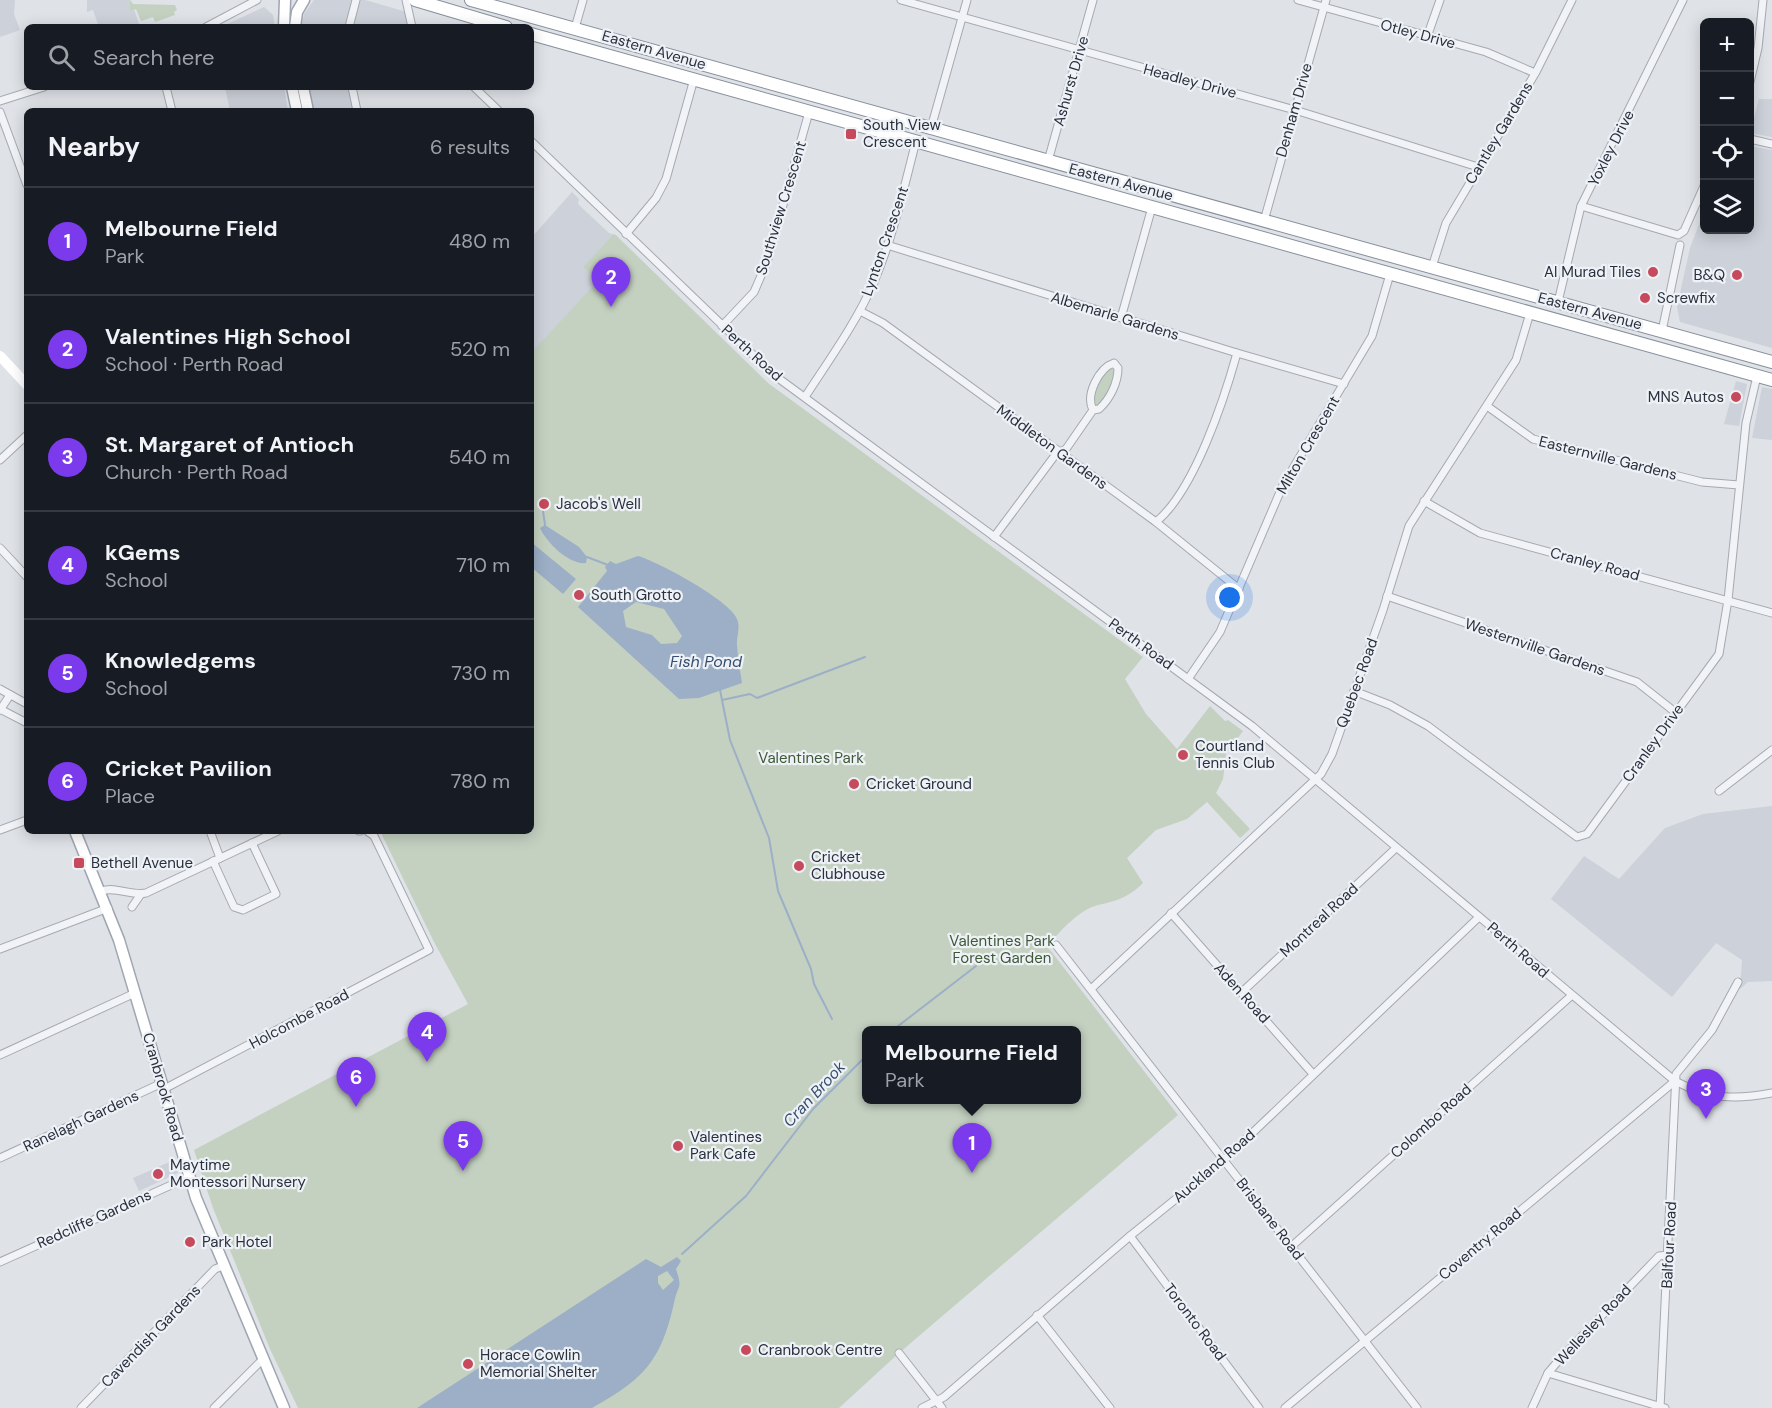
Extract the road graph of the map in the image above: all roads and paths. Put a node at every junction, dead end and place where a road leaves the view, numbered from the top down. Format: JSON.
{"nodes":[{"id":1,"x":257,"y":0,"type":"edge"},
{"id":2,"x":285,"y":0,"type":"edge"},
{"id":3,"x":304,"y":0,"type":"edge"},
{"id":4,"x":356,"y":0,"type":"edge"},
{"id":5,"x":406,"y":0,"type":"edge"},
{"id":6,"x":415,"y":0,"type":"edge"},
{"id":7,"x":471,"y":0,"type":"edge"},
{"id":8,"x":583,"y":0,"type":"edge"},
{"id":9,"x":901,"y":0,"type":"edge"},
{"id":10,"x":967,"y":0,"type":"edge"},
{"id":11,"x":1093,"y":0,"type":"edge"},
{"id":12,"x":1298,"y":0,"type":"edge"},
{"id":13,"x":1440,"y":0,"type":"edge"},
{"id":14,"x":1572,"y":0,"type":"edge"},
{"id":15,"x":1683,"y":0,"type":"edge"},
{"id":16,"x":1763,"y":0,"type":"edge"},
{"id":17,"x":1325,"y":4,"type":"edge"},
{"id":18,"x":962,"y":17,"type":"junction"},
{"id":19,"x":212,"y":24,"type":"edge"},
{"id":20,"x":284,"y":24,"type":"edge"},
{"id":21,"x":295,"y":24,"type":"edge"},
{"id":22,"x":350,"y":24,"type":"edge"},
{"id":23,"x":411,"y":24,"type":"edge"},
{"id":24,"x":496,"y":24,"type":"edge"},
{"id":25,"x":575,"y":28,"type":"junction"},
{"id":26,"x":534,"y":35,"type":"edge"},
{"id":27,"x":1427,"y":37,"type":"junction"},
{"id":28,"x":1080,"y":51,"type":"junction"},
{"id":29,"x":1752,"y":72,"type":"edge"},
{"id":30,"x":1535,"y":73,"type":"junction"},
{"id":31,"x":694,"y":79,"type":"junction"},
{"id":32,"x":35,"y":90,"type":"edge"},
{"id":33,"x":167,"y":90,"type":"edge"},
{"id":34,"x":293,"y":90,"type":"edge"},
{"id":35,"x":304,"y":90,"type":"edge"},
{"id":36,"x":353,"y":90,"type":"edge"},
{"id":37,"x":477,"y":90,"type":"edge"},
{"id":38,"x":0,"y":101,"type":"edge"},
{"id":39,"x":171,"y":108,"type":"edge"},
{"id":40,"x":296,"y":108,"type":"edge"},
{"id":41,"x":307,"y":108,"type":"edge"},
{"id":42,"x":356,"y":108,"type":"edge"},
{"id":43,"x":496,"y":108,"type":"edge"},
{"id":44,"x":1295,"y":110,"type":"junction"},
{"id":45,"x":0,"y":112,"type":"edge"},
{"id":46,"x":808,"y":112,"type":"junction"},
{"id":47,"x":931,"y":128,"type":"junction"},
{"id":48,"x":1754,"y":140,"type":"edge"},
{"id":49,"x":916,"y":141,"type":"junction"},
{"id":50,"x":1772,"y":144,"type":"edge"},
{"id":51,"x":534,"y":147,"type":"edge"},
{"id":52,"x":1048,"y":162,"type":"junction"},
{"id":53,"x":1479,"y":167,"type":"junction"},
{"id":54,"x":24,"y":177,"type":"edge"},
{"id":55,"x":1700,"y":195,"type":"edge"},
{"id":56,"x":1581,"y":206,"type":"junction"},
{"id":57,"x":1152,"y":207,"type":"junction"},
{"id":58,"x":1264,"y":220,"type":"junction"},
{"id":59,"x":626,"y":234,"type":"junction"},
{"id":60,"x":887,"y":245,"type":"junction"},
{"id":61,"x":1680,"y":245,"type":"dead end"},
{"id":62,"x":1432,"y":267,"type":"junction"},
{"id":63,"x":1390,"y":274,"type":"junction"},
{"id":64,"x":1558,"y":302,"type":"junction"},
{"id":65,"x":860,"y":311,"type":"junction"},
{"id":66,"x":1530,"y":313,"type":"junction"},
{"id":67,"x":1121,"y":318,"type":"junction"},
{"id":68,"x":722,"y":326,"type":"junction"},
{"id":69,"x":1662,"y":331,"type":"junction"},
{"id":70,"x":1237,"y":353,"type":"junction"},
{"id":71,"x":0,"y":356,"type":"edge"},
{"id":72,"x":1772,"y":362,"type":"edge"},
{"id":73,"x":1757,"y":376,"type":"junction"},
{"id":74,"x":1772,"y":380,"type":"edge"},
{"id":75,"x":24,"y":382,"type":"edge"},
{"id":76,"x":1344,"y":384,"type":"junction"},
{"id":77,"x":805,"y":397,"type":"junction"},
{"id":78,"x":1487,"y":406,"type":"junction"},
{"id":79,"x":1093,"y":410,"type":"junction"},
{"id":80,"x":24,"y":438,"type":"edge"},
{"id":81,"x":1060,"y":452,"type":"junction"},
{"id":82,"x":0,"y":460,"type":"edge"},
{"id":83,"x":1739,"y":485,"type":"junction"},
{"id":84,"x":1424,"y":501,"type":"junction"},
{"id":85,"x":1156,"y":522,"type":"junction"},
{"id":86,"x":994,"y":537,"type":"junction"},
{"id":87,"x":0,"y":548,"type":"edge"},
{"id":88,"x":24,"y":575,"type":"edge"},
{"id":89,"x":1239,"y":590,"type":"junction"},
{"id":90,"x":1388,"y":596,"type":"junction"},
{"id":91,"x":1728,"y":600,"type":"junction"},
{"id":92,"x":1772,"y":613,"type":"edge"},
{"id":93,"x":1188,"y":679,"type":"junction"},
{"id":94,"x":0,"y":689,"type":"edge"},
{"id":95,"x":1354,"y":691,"type":"junction"},
{"id":96,"x":10,"y":695,"type":"junction"},
{"id":97,"x":24,"y":702,"type":"edge"},
{"id":98,"x":0,"y":710,"type":"edge"},
{"id":99,"x":1675,"y":712,"type":"junction"},
{"id":100,"x":24,"y":722,"type":"edge"},
{"id":101,"x":1772,"y":750,"type":"edge"},
{"id":102,"x":1315,"y":778,"type":"junction"},
{"id":103,"x":1719,"y":791,"type":"dead end"},
{"id":104,"x":24,"y":821,"type":"edge"},
{"id":105,"x":0,"y":830,"type":"edge"},
{"id":106,"x":76,"y":834,"type":"edge"},
{"id":107,"x":211,"y":834,"type":"edge"},
{"id":108,"x":272,"y":834,"type":"edge"},
{"id":109,"x":371,"y":834,"type":"edge"},
{"id":110,"x":252,"y":843,"type":"junction"},
{"id":111,"x":1396,"y":848,"type":"junction"},
{"id":112,"x":216,"y":860,"type":"junction"},
{"id":113,"x":101,"y":891,"type":"junction"},
{"id":114,"x":141,"y":894,"type":"junction"},
{"id":115,"x":108,"y":908,"type":"junction"},
{"id":116,"x":132,"y":908,"type":"dead end"},
{"id":117,"x":1171,"y":913,"type":"junction"},
{"id":118,"x":1479,"y":917,"type":"junction"},
{"id":119,"x":1056,"y":945,"type":"dead end"},
{"id":120,"x":0,"y":949,"type":"edge"},
{"id":121,"x":1738,"y":982,"type":"dead end"},
{"id":122,"x":1091,"y":989,"type":"junction"},
{"id":123,"x":1242,"y":992,"type":"junction"},
{"id":124,"x":135,"y":993,"type":"junction"},
{"id":125,"x":1571,"y":996,"type":"junction"},
{"id":126,"x":0,"y":1055,"type":"edge"},
{"id":127,"x":1313,"y":1074,"type":"junction"},
{"id":128,"x":1675,"y":1082,"type":"junction"},
{"id":129,"x":163,"y":1086,"type":"junction"},
{"id":130,"x":1772,"y":1093,"type":"edge"},
{"id":131,"x":0,"y":1158,"type":"edge"},
{"id":132,"x":1224,"y":1160,"type":"junction"},
{"id":133,"x":189,"y":1177,"type":"junction"},
{"id":134,"x":1130,"y":1236,"type":"junction"},
{"id":135,"x":1292,"y":1246,"type":"junction"},
{"id":136,"x":1668,"y":1255,"type":"junction"},
{"id":137,"x":0,"y":1262,"type":"edge"},
{"id":138,"x":223,"y":1266,"type":"junction"},
{"id":139,"x":1037,"y":1315,"type":"junction"},
{"id":140,"x":1366,"y":1341,"type":"junction"},
{"id":141,"x":900,"y":1353,"type":"dead end"},
{"id":142,"x":263,"y":1359,"type":"junction"},
{"id":143,"x":1548,"y":1373,"type":"junction"},
{"id":144,"x":937,"y":1401,"type":"junction"},
{"id":145,"x":81,"y":1408,"type":"edge"},
{"id":146,"x":214,"y":1408,"type":"edge"},
{"id":147,"x":284,"y":1408,"type":"edge"},
{"id":148,"x":922,"y":1408,"type":"edge"},
{"id":149,"x":942,"y":1408,"type":"edge"},
{"id":150,"x":1110,"y":1408,"type":"edge"},
{"id":151,"x":1259,"y":1408,"type":"edge"},
{"id":152,"x":1285,"y":1408,"type":"edge"},
{"id":153,"x":1417,"y":1408,"type":"edge"},
{"id":154,"x":1532,"y":1408,"type":"edge"},
{"id":155,"x":1662,"y":1408,"type":"edge"}],
"edges":[{"from":1,"to":19,"type":"street"},
{"from":2,"to":20,"type":"main road"},
{"from":3,"to":21,"type":"main road"},
{"from":4,"to":22,"type":"street"},
{"from":5,"to":23,"type":"street"},
{"from":6,"to":24,"type":"highway"},
{"from":7,"to":25,"type":"highway","name":"Eastern Avenue"},
{"from":8,"to":25,"type":"street"},
{"from":9,"to":18,"type":"street","name":"Headley Drive"},
{"from":10,"to":18,"type":"street"},
{"from":11,"to":28,"type":"street","name":"Ashurst Drive"},
{"from":12,"to":17,"type":"street","name":"Otley Drive"},
{"from":13,"to":27,"type":"street"},
{"from":14,"to":30,"type":"street","name":"Cantley Gardens"},
{"from":15,"to":56,"type":"street","name":"Yoxley Drive"},
{"from":16,"to":29,"type":"street"},
{"from":17,"to":27,"type":"street","name":"Otley Drive"},
{"from":17,"to":44,"type":"street","name":"Denham Drive"},
{"from":18,"to":28,"type":"street","name":"Headley Drive"},
{"from":18,"to":47,"type":"street"},
{"from":25,"to":47,"type":"highway","name":"Eastern Avenue"},
{"from":26,"to":31,"type":"highway","name":"Eastern Avenue"},
{"from":27,"to":30,"type":"street","name":"Otley Drive"},
{"from":28,"to":44,"type":"street","name":"Headley Drive"},
{"from":28,"to":52,"type":"street","name":"Ashurst Drive"},
{"from":30,"to":53,"type":"street","name":"Cantley Gardens"},
{"from":31,"to":46,"type":"highway","name":"Eastern Avenue"},
{"from":31,"to":59,"type":"street"},
{"from":32,"to":38,"type":"street"},
{"from":33,"to":39,"type":"street"},
{"from":34,"to":40,"type":"main road"},
{"from":35,"to":41,"type":"main road"},
{"from":36,"to":42,"type":"street"},
{"from":37,"to":43,"type":"street"},
{"from":44,"to":53,"type":"street","name":"Headley Drive"},
{"from":44,"to":58,"type":"street","name":"Denham Drive"},
{"from":45,"to":54,"type":"street"},
{"from":46,"to":49,"type":"highway","name":"Eastern Avenue"},
{"from":46,"to":68,"type":"street","name":"Southview Crescent"},
{"from":47,"to":52,"type":"highway","name":"Eastern Avenue"},
{"from":48,"to":50,"type":"street"},
{"from":49,"to":57,"type":"highway","name":"Eastern Avenue"},
{"from":49,"to":60,"type":"street","name":"Lynton Crescent"},
{"from":51,"to":59,"type":"street","name":"Perth Road"},
{"from":52,"to":58,"type":"highway","name":"Eastern Avenue"},
{"from":53,"to":62,"type":"street","name":"Cantley Gardens"},
{"from":55,"to":56,"type":"street"},
{"from":56,"to":64,"type":"street","name":"Yoxley Drive"},
{"from":57,"to":63,"type":"highway","name":"Eastern Avenue"},
{"from":57,"to":67,"type":"street"},
{"from":58,"to":62,"type":"highway","name":"Eastern Avenue"},
{"from":59,"to":68,"type":"street","name":"Perth Road"},
{"from":60,"to":65,"type":"street","name":"Lynton Crescent"},
{"from":60,"to":67,"type":"street","name":"Albemarle Gardens"},
{"from":61,"to":69,"type":"street"},
{"from":62,"to":64,"type":"highway","name":"Eastern Avenue"},
{"from":63,"to":66,"type":"highway","name":"Eastern Avenue"},
{"from":63,"to":76,"type":"street","name":"Milton Crescent"},
{"from":64,"to":69,"type":"highway","name":"Eastern Avenue"},
{"from":65,"to":77,"type":"street","name":"Lynton Crescent"},
{"from":65,"to":81,"type":"street","name":"Middleton Gardens"},
{"from":66,"to":73,"type":"highway","name":"Eastern Avenue"},
{"from":66,"to":78,"type":"street","name":"Quebec Road"},
{"from":67,"to":70,"type":"street","name":"Albemarle Gardens"},
{"from":68,"to":77,"type":"street","name":"Perth Road"},
{"from":69,"to":72,"type":"highway","name":"Eastern Avenue"},
{"from":70,"to":76,"type":"street","name":"Albemarle Gardens"},
{"from":70,"to":85,"type":"street"},
{"from":71,"to":75,"type":"main road"},
{"from":73,"to":74,"type":"highway","name":"Eastern Avenue"},
{"from":73,"to":83,"type":"street","name":"Cranley Drive"},
{"from":76,"to":89,"type":"street","name":"Milton Crescent"},
{"from":77,"to":86,"type":"street","name":"Perth Road"},
{"from":78,"to":83,"type":"street","name":"Easternville Gardens"},
{"from":78,"to":84,"type":"street","name":"Quebec Road"},
{"from":79,"to":79,"type":"street"},
{"from":79,"to":81,"type":"street"},
{"from":80,"to":82,"type":"street"},
{"from":81,"to":85,"type":"street","name":"Middleton Gardens"},
{"from":81,"to":86,"type":"street"},
{"from":83,"to":91,"type":"street","name":"Cranley Drive"},
{"from":84,"to":90,"type":"street","name":"Quebec Road"},
{"from":84,"to":91,"type":"street","name":"Cranley Road"},
{"from":85,"to":89,"type":"street","name":"Middleton Gardens"},
{"from":86,"to":93,"type":"street","name":"Perth Road"},
{"from":87,"to":88,"type":"street"},
{"from":89,"to":93,"type":"street","name":"Milton Crescent"},
{"from":90,"to":95,"type":"street","name":"Quebec Road"},
{"from":90,"to":99,"type":"street","name":"Westernville Gardens"},
{"from":91,"to":92,"type":"street","name":"Cranley Road"},
{"from":91,"to":99,"type":"street","name":"Cranley Drive"},
{"from":93,"to":102,"type":"street","name":"Perth Road"},
{"from":94,"to":96,"type":"street"},
{"from":95,"to":99,"type":"street","name":"Cranley Drive"},
{"from":95,"to":102,"type":"street","name":"Quebec Road"},
{"from":96,"to":97,"type":"street"},
{"from":96,"to":98,"type":"street"},
{"from":98,"to":100,"type":"street"},
{"from":101,"to":103,"type":"street"},
{"from":102,"to":111,"type":"street","name":"Perth Road"},
{"from":102,"to":117,"type":"street","name":"Quebec Road"},
{"from":104,"to":105,"type":"street"},
{"from":106,"to":113,"type":"main road","name":"Cranbrook Road"},
{"from":107,"to":112,"type":"street"},
{"from":108,"to":110,"type":"street"},
{"from":109,"to":129,"type":"street","name":"Holcombe Road"},
{"from":110,"to":112,"type":"street"},
{"from":110,"to":112,"type":"street"},
{"from":111,"to":118,"type":"street","name":"Perth Road"},
{"from":111,"to":123,"type":"street","name":"Montreal Road"},
{"from":112,"to":114,"type":"street"},
{"from":113,"to":114,"type":"street"},
{"from":113,"to":115,"type":"main road","name":"Cranbrook Road"},
{"from":114,"to":116,"type":"street"},
{"from":115,"to":120,"type":"street"},
{"from":115,"to":124,"type":"main road","name":"Cranbrook Road"},
{"from":117,"to":122,"type":"street","name":"Quebec Road"},
{"from":117,"to":123,"type":"street","name":"Aden Road"},
{"from":118,"to":125,"type":"street","name":"Perth Road"},
{"from":118,"to":127,"type":"street","name":"Auckland Road"},
{"from":119,"to":122,"type":"street","name":"Brisbane Road"},
{"from":121,"to":128,"type":"street"},
{"from":122,"to":132,"type":"street","name":"Brisbane Road"},
{"from":123,"to":127,"type":"street","name":"Aden Road"},
{"from":124,"to":126,"type":"street"},
{"from":124,"to":129,"type":"main road","name":"Cranbrook Road"},
{"from":125,"to":128,"type":"street","name":"Perth Road"},
{"from":125,"to":135,"type":"street","name":"Colombo Road"},
{"from":127,"to":132,"type":"street","name":"Auckland Road"},
{"from":128,"to":130,"type":"street","name":"Perth Road"},
{"from":128,"to":136,"type":"street","name":"Balfour Road"},
{"from":128,"to":140,"type":"street","name":"Coventry Road"},
{"from":129,"to":131,"type":"street","name":"Ranelagh Gardens"},
{"from":129,"to":133,"type":"main road","name":"Cranbrook Road"},
{"from":132,"to":134,"type":"street","name":"Auckland Road"},
{"from":132,"to":135,"type":"street","name":"Brisbane Road"},
{"from":133,"to":137,"type":"street","name":"Redcliffe Gardens"},
{"from":133,"to":138,"type":"main road","name":"Cranbrook Road"},
{"from":134,"to":139,"type":"street","name":"Auckland Road"},
{"from":134,"to":151,"type":"street","name":"Toronto Road"},
{"from":135,"to":140,"type":"street","name":"Brisbane Road"},
{"from":136,"to":143,"type":"street","name":"Wellesley Road"},
{"from":136,"to":155,"type":"street","name":"Balfour Road"},
{"from":138,"to":142,"type":"main road","name":"Cranbrook Road"},
{"from":138,"to":145,"type":"street","name":"Cavendish Gardens"},
{"from":139,"to":144,"type":"street","name":"Auckland Road"},
{"from":139,"to":150,"type":"street"},
{"from":140,"to":152,"type":"street","name":"Coventry Road"},
{"from":140,"to":153,"type":"street","name":"Brisbane Road"},
{"from":141,"to":144,"type":"street"},
{"from":142,"to":146,"type":"street"},
{"from":142,"to":147,"type":"main road","name":"Cranbrook Road"},
{"from":143,"to":154,"type":"street","name":"Wellesley Road"},
{"from":143,"to":155,"type":"street"},
{"from":144,"to":148,"type":"street","name":"Auckland Road"},
{"from":144,"to":149,"type":"street"}]}
